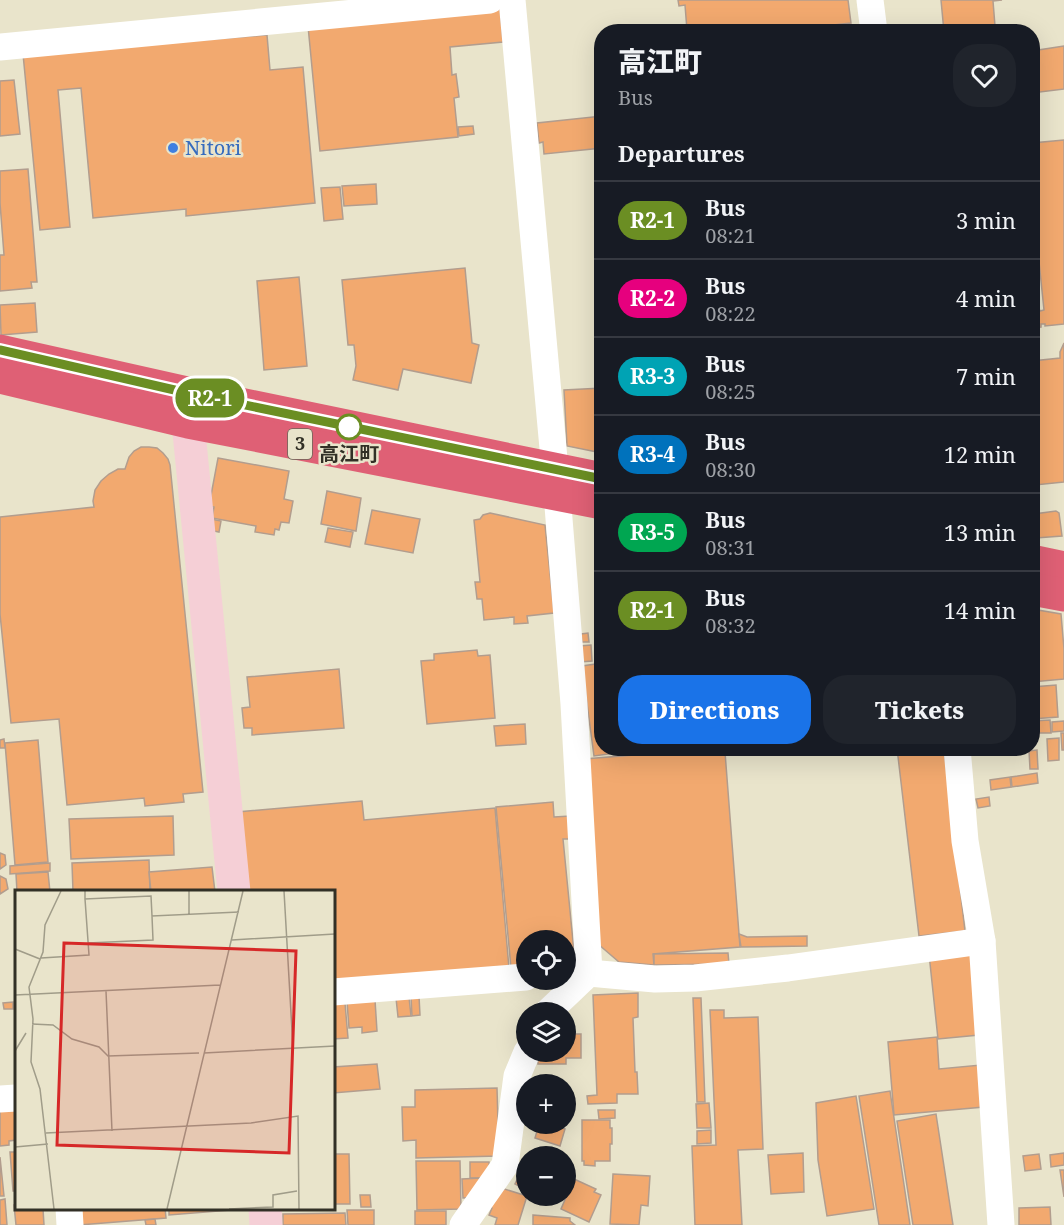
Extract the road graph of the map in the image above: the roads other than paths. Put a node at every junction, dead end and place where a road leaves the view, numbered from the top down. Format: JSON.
{"nodes":[{"id":1,"x":490,"y":0,"type":"edge"},
{"id":2,"x":512,"y":0,"type":"edge"},
{"id":3,"x":870,"y":0,"type":"edge"},
{"id":4,"x":873,"y":24,"type":"edge"},
{"id":5,"x":0,"y":47,"type":"edge"},
{"id":6,"x":0,"y":351,"type":"edge"},
{"id":7,"x":0,"y":377,"type":"edge"},
{"id":8,"x":190,"y":408,"type":"junction"},
{"id":9,"x":594,"y":480,"type":"edge"},
{"id":10,"x":556,"y":482,"type":"junction"},
{"id":11,"x":594,"y":499,"type":"edge"},
{"id":12,"x":1040,"y":563,"type":"edge"},
{"id":13,"x":1064,"y":568,"type":"edge"},
{"id":14,"x":1040,"y":590,"type":"edge"},
{"id":15,"x":1064,"y":595,"type":"edge"},
{"id":16,"x":958,"y":756,"type":"edge"},
{"id":17,"x":234,"y":890,"type":"edge"},
{"id":18,"x":982,"y":941,"type":"junction"},
{"id":19,"x":577,"y":974,"type":"edge"},
{"id":20,"x":516,"y":978,"type":"edge"},
{"id":21,"x":334,"y":992,"type":"edge"},
{"id":22,"x":556,"y":1002,"type":"edge"},
{"id":23,"x":523,"y":1062,"type":"edge"},
{"id":24,"x":15,"y":1098,"type":"edge"},
{"id":25,"x":0,"y":1099,"type":"edge"},
{"id":26,"x":69,"y":1210,"type":"edge"},
{"id":27,"x":265,"y":1210,"type":"edge"},
{"id":28,"x":70,"y":1225,"type":"edge"},
{"id":29,"x":266,"y":1225,"type":"edge"},
{"id":30,"x":463,"y":1225,"type":"edge"},
{"id":31,"x":1001,"y":1225,"type":"edge"}],
"edges":[{"from":1,"to":5,"type":"street"},
{"from":2,"to":10,"type":"street"},
{"from":3,"to":4,"type":"street"},
{"from":6,"to":8,"type":"highway","number":"3"},
{"from":7,"to":8,"type":"highway","number":"3"},
{"from":8,"to":10,"type":"highway","number":"3"},
{"from":8,"to":17,"type":"street"},
{"from":9,"to":10,"type":"highway","number":"3"},
{"from":10,"to":11,"type":"highway","number":"3"},
{"from":10,"to":19,"type":"street"},
{"from":12,"to":13,"type":"highway"},
{"from":14,"to":15,"type":"highway"},
{"from":16,"to":18,"type":"street"},
{"from":18,"to":19,"type":"street"},
{"from":18,"to":31,"type":"street"},
{"from":19,"to":22,"type":"street"},
{"from":20,"to":21,"type":"street"},
{"from":23,"to":30,"type":"street"},
{"from":24,"to":25,"type":"street"},
{"from":26,"to":28,"type":"street"},
{"from":27,"to":29,"type":"street"}]}
